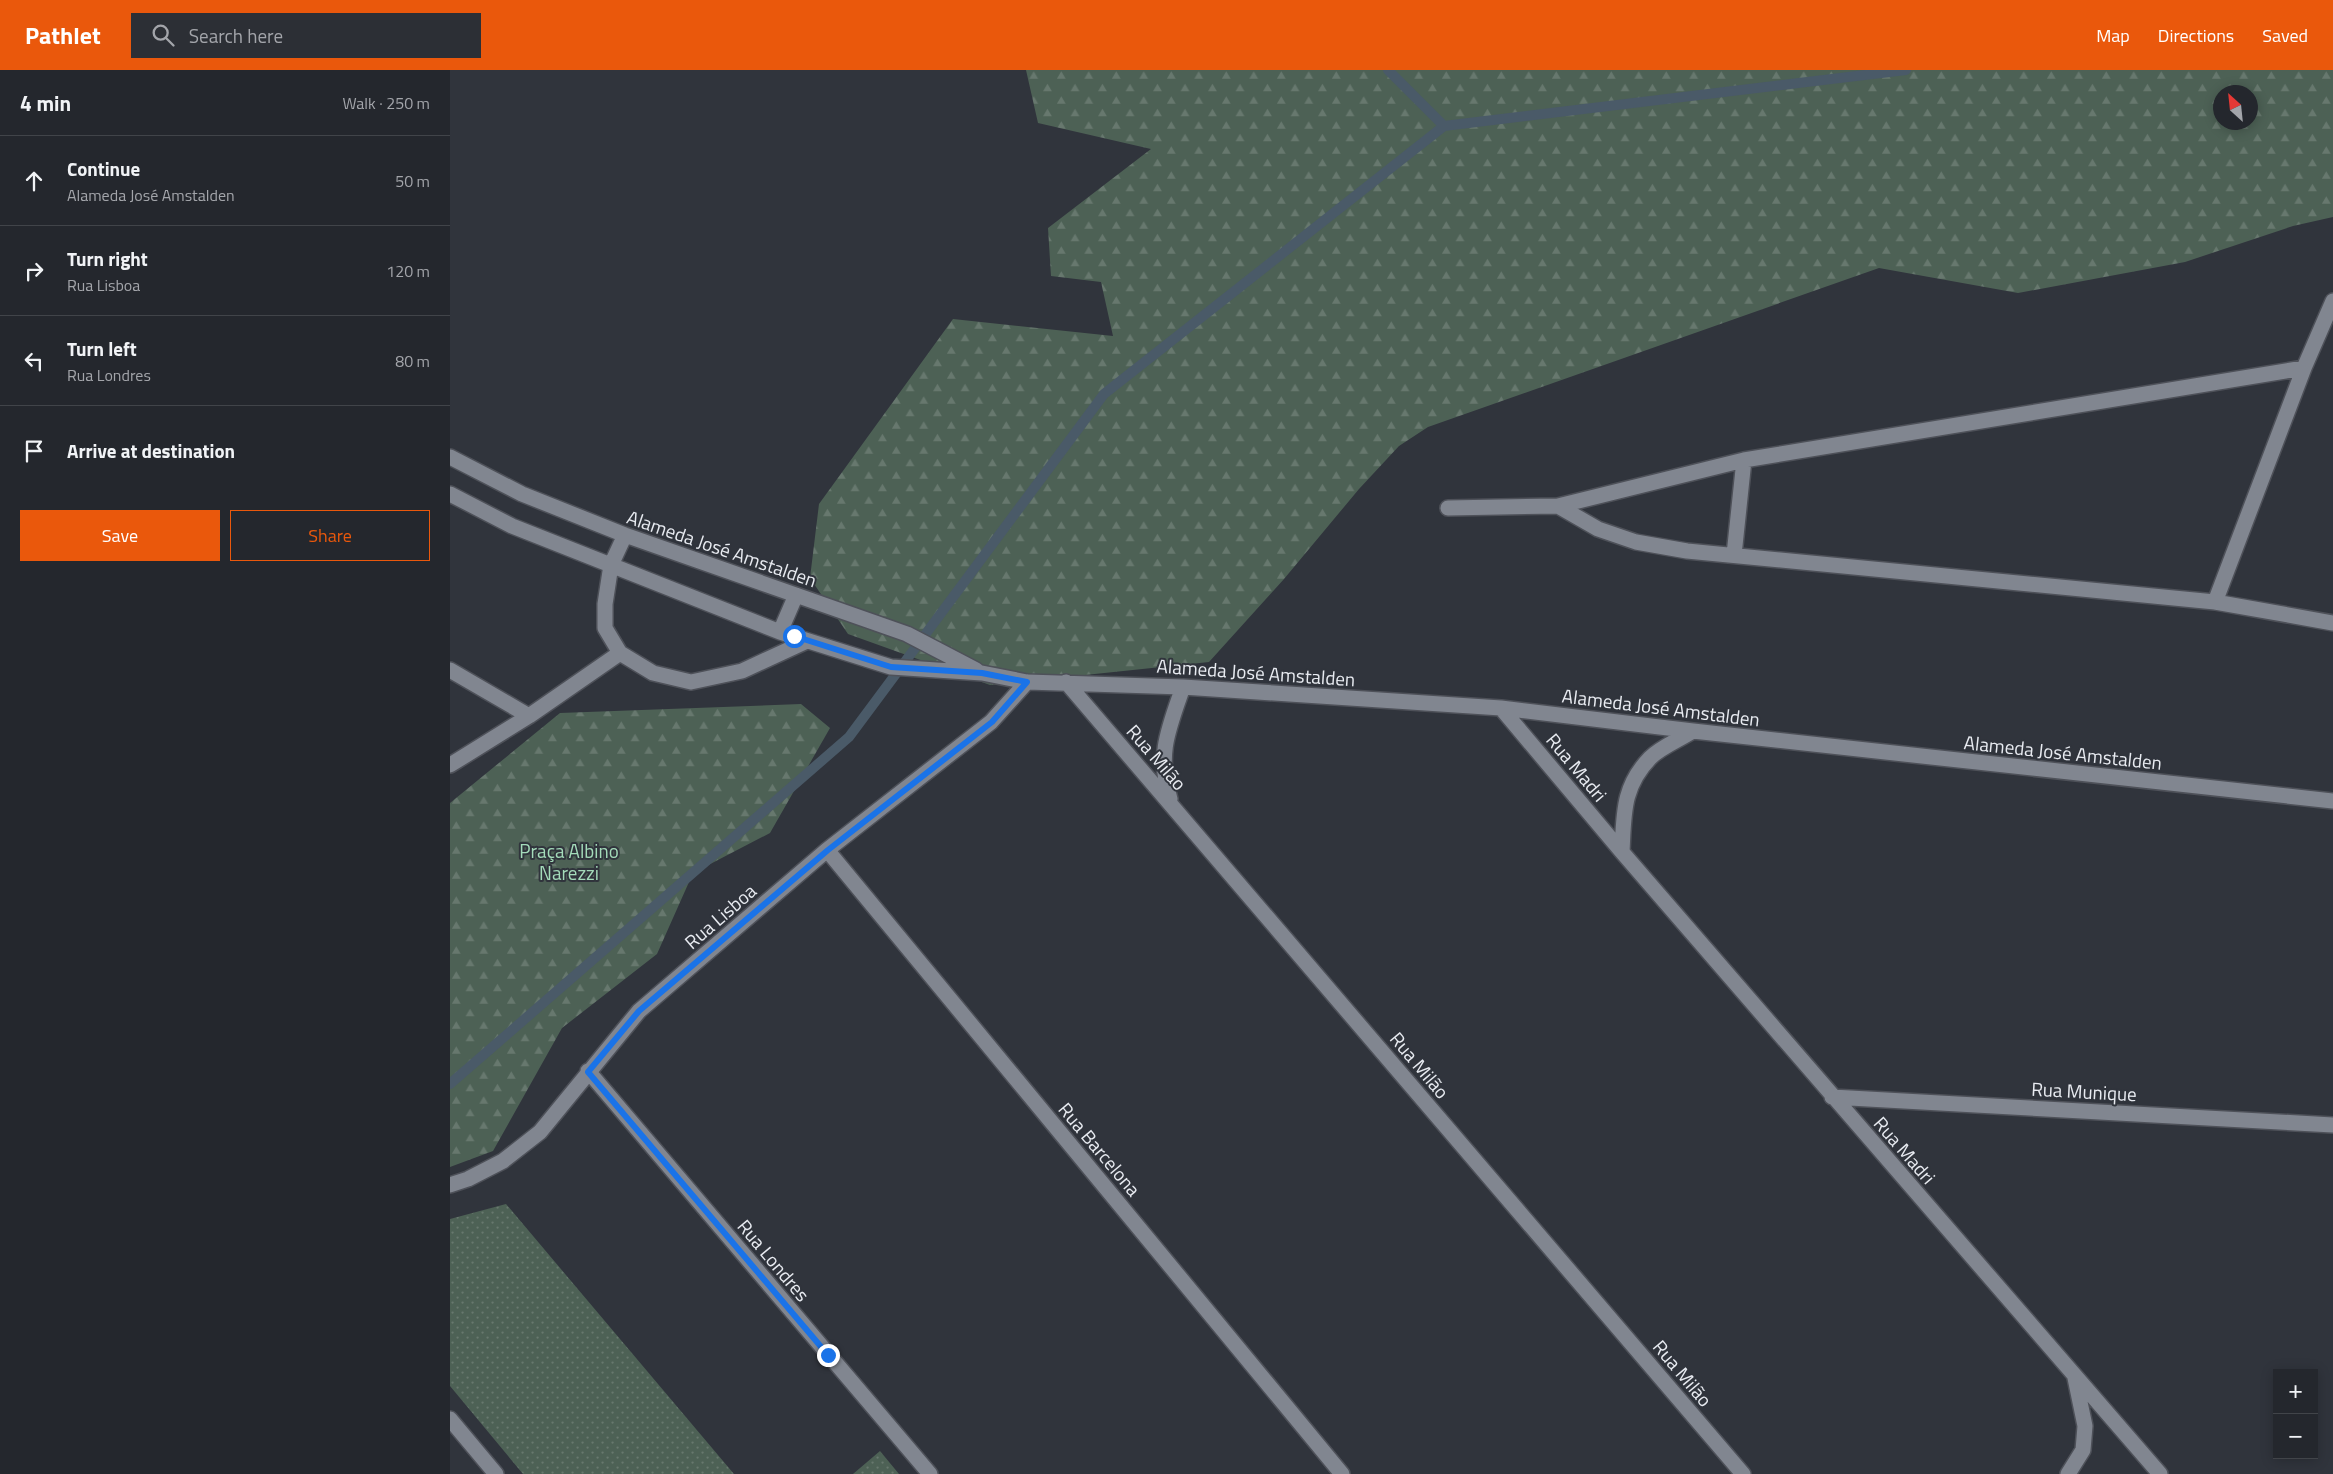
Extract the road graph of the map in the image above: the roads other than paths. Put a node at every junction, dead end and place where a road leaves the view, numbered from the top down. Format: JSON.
{"nodes":[{"id":1,"x":2333,"y":301,"type":"edge"},
{"id":2,"x":2304,"y":368,"type":"junction"},
{"id":3,"x":450,"y":457,"type":"edge"},
{"id":4,"x":1744,"y":460,"type":"junction"},
{"id":5,"x":450,"y":494,"type":"edge"},
{"id":6,"x":1558,"y":506,"type":"junction"},
{"id":7,"x":1448,"y":508,"type":"dead end"},
{"id":8,"x":625,"y":535,"type":"junction"},
{"id":9,"x":1734,"y":555,"type":"junction"},
{"id":10,"x":610,"y":565,"type":"junction"},
{"id":11,"x":796,"y":595,"type":"junction"},
{"id":12,"x":2215,"y":602,"type":"junction"},
{"id":13,"x":2333,"y":623,"type":"edge"},
{"id":14,"x":780,"y":632,"type":"junction"},
{"id":15,"x":807,"y":641,"type":"junction"},
{"id":16,"x":620,"y":654,"type":"junction"},
{"id":17,"x":450,"y":670,"type":"edge"},
{"id":18,"x":982,"y":673,"type":"junction"},
{"id":19,"x":1027,"y":682,"type":"junction"},
{"id":20,"x":1066,"y":682,"type":"junction"},
{"id":21,"x":1182,"y":687,"type":"junction"},
{"id":22,"x":1501,"y":708,"type":"junction"},
{"id":23,"x":529,"y":716,"type":"junction"},
{"id":24,"x":1692,"y":732,"type":"junction"},
{"id":25,"x":450,"y":766,"type":"edge"},
{"id":26,"x":2333,"y":802,"type":"edge"},
{"id":27,"x":1171,"y":803,"type":"junction"},
{"id":28,"x":828,"y":850,"type":"junction"},
{"id":29,"x":1622,"y":852,"type":"junction"},
{"id":30,"x":588,"y":1072,"type":"junction"},
{"id":31,"x":1832,"y":1097,"type":"junction"},
{"id":32,"x":2333,"y":1125,"type":"edge"},
{"id":33,"x":450,"y":1185,"type":"edge"},
{"id":34,"x":2075,"y":1376,"type":"junction"},
{"id":35,"x":450,"y":1419,"type":"edge"},
{"id":36,"x":496,"y":1474,"type":"edge"},
{"id":37,"x":930,"y":1474,"type":"edge"},
{"id":38,"x":1342,"y":1474,"type":"edge"},
{"id":39,"x":1743,"y":1474,"type":"edge"},
{"id":40,"x":2068,"y":1474,"type":"edge"},
{"id":41,"x":2160,"y":1474,"type":"edge"}],
"edges":[{"from":1,"to":2,"type":"street"},
{"from":2,"to":4,"type":"street"},
{"from":2,"to":12,"type":"street"},
{"from":3,"to":8,"type":"street","name":"Alameda José Amstalden"},
{"from":4,"to":6,"type":"street"},
{"from":4,"to":9,"type":"street"},
{"from":5,"to":10,"type":"street","name":"Alameda José Amstalden"},
{"from":6,"to":7,"type":"street"},
{"from":6,"to":9,"type":"street"},
{"from":8,"to":10,"type":"street"},
{"from":8,"to":11,"type":"street","name":"Alameda José Amstalden"},
{"from":9,"to":12,"type":"street"},
{"from":10,"to":14,"type":"street","name":"Alameda José Amstalden"},
{"from":10,"to":16,"type":"street"},
{"from":11,"to":14,"type":"street"},
{"from":11,"to":18,"type":"street","name":"Alameda José Amstalden"},
{"from":12,"to":13,"type":"street"},
{"from":14,"to":15,"type":"street","name":"Alameda José Amstalden"},
{"from":15,"to":16,"type":"street"},
{"from":15,"to":18,"type":"street","name":"Alameda José Amstalden"},
{"from":16,"to":23,"type":"street"},
{"from":17,"to":23,"type":"street"},
{"from":18,"to":19,"type":"street","name":"Alameda José Amstalden"},
{"from":19,"to":20,"type":"street","name":"Alameda José Amstalden"},
{"from":19,"to":28,"type":"street","name":"Rua Lisboa"},
{"from":20,"to":21,"type":"street","name":"Alameda José Amstalden"},
{"from":20,"to":27,"type":"street","name":"Rua Milão"},
{"from":21,"to":22,"type":"street","name":"Alameda José Amstalden"},
{"from":21,"to":27,"type":"street"},
{"from":22,"to":24,"type":"street","name":"Alameda José Amstalden"},
{"from":22,"to":29,"type":"street","name":"Rua Madri"},
{"from":23,"to":25,"type":"street"},
{"from":24,"to":26,"type":"street","name":"Alameda José Amstalden"},
{"from":24,"to":29,"type":"street","name":"Rua Madri"},
{"from":27,"to":39,"type":"street","name":"Rua Milão"},
{"from":28,"to":30,"type":"street","name":"Rua Lisboa"},
{"from":28,"to":38,"type":"street","name":"Rua Barcelona"},
{"from":29,"to":31,"type":"street","name":"Rua Madri"},
{"from":30,"to":33,"type":"street","name":"Rua Lisboa"},
{"from":30,"to":37,"type":"street","name":"Rua Londres"},
{"from":31,"to":32,"type":"street","name":"Rua Munique"},
{"from":31,"to":34,"type":"street","name":"Rua Madri"},
{"from":34,"to":40,"type":"street"},
{"from":34,"to":41,"type":"street","name":"Rua Madri"},
{"from":35,"to":36,"type":"street"}]}
